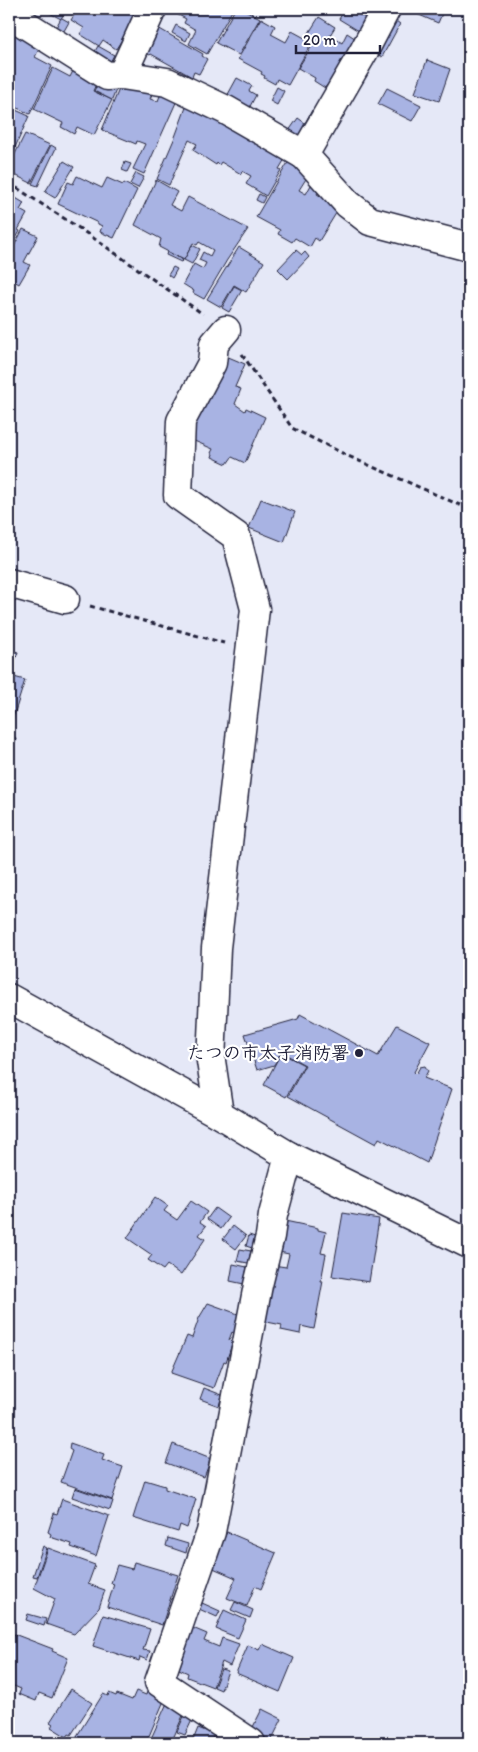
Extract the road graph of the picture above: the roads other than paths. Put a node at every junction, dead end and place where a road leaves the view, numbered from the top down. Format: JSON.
{"nodes":[{"id":1,"x":152,"y":9,"type":"edge"},
{"id":2,"x":386,"y":9,"type":"edge"},
{"id":3,"x":9,"y":14,"type":"edge"},
{"id":4,"x":122,"y":75,"type":"junction"},
{"id":5,"x":304,"y":155,"type":"junction"},
{"id":6,"x":469,"y":247,"type":"edge"},
{"id":7,"x":226,"y":330,"type":"road end"},
{"id":8,"x":9,"y":583,"type":"edge"},
{"id":9,"x":64,"y":599,"type":"road end"},
{"id":10,"x":9,"y":998,"type":"edge"},
{"id":11,"x":220,"y":1114,"type":"junction"},
{"id":12,"x":289,"y":1156,"type":"junction"},
{"id":13,"x":469,"y":1244,"type":"edge"},
{"id":14,"x":251,"y":1743,"type":"edge"}],
"edges":[{"from":1,"to":4,"type":"street"},
{"from":2,"to":5,"type":"street"},
{"from":3,"to":4,"type":"street"},
{"from":4,"to":5,"type":"street"},
{"from":5,"to":6,"type":"street"},
{"from":7,"to":11,"type":"street"},
{"from":8,"to":9,"type":"street"},
{"from":10,"to":11,"type":"street"},
{"from":11,"to":12,"type":"street"},
{"from":12,"to":13,"type":"street"},
{"from":12,"to":14,"type":"street"}]}
